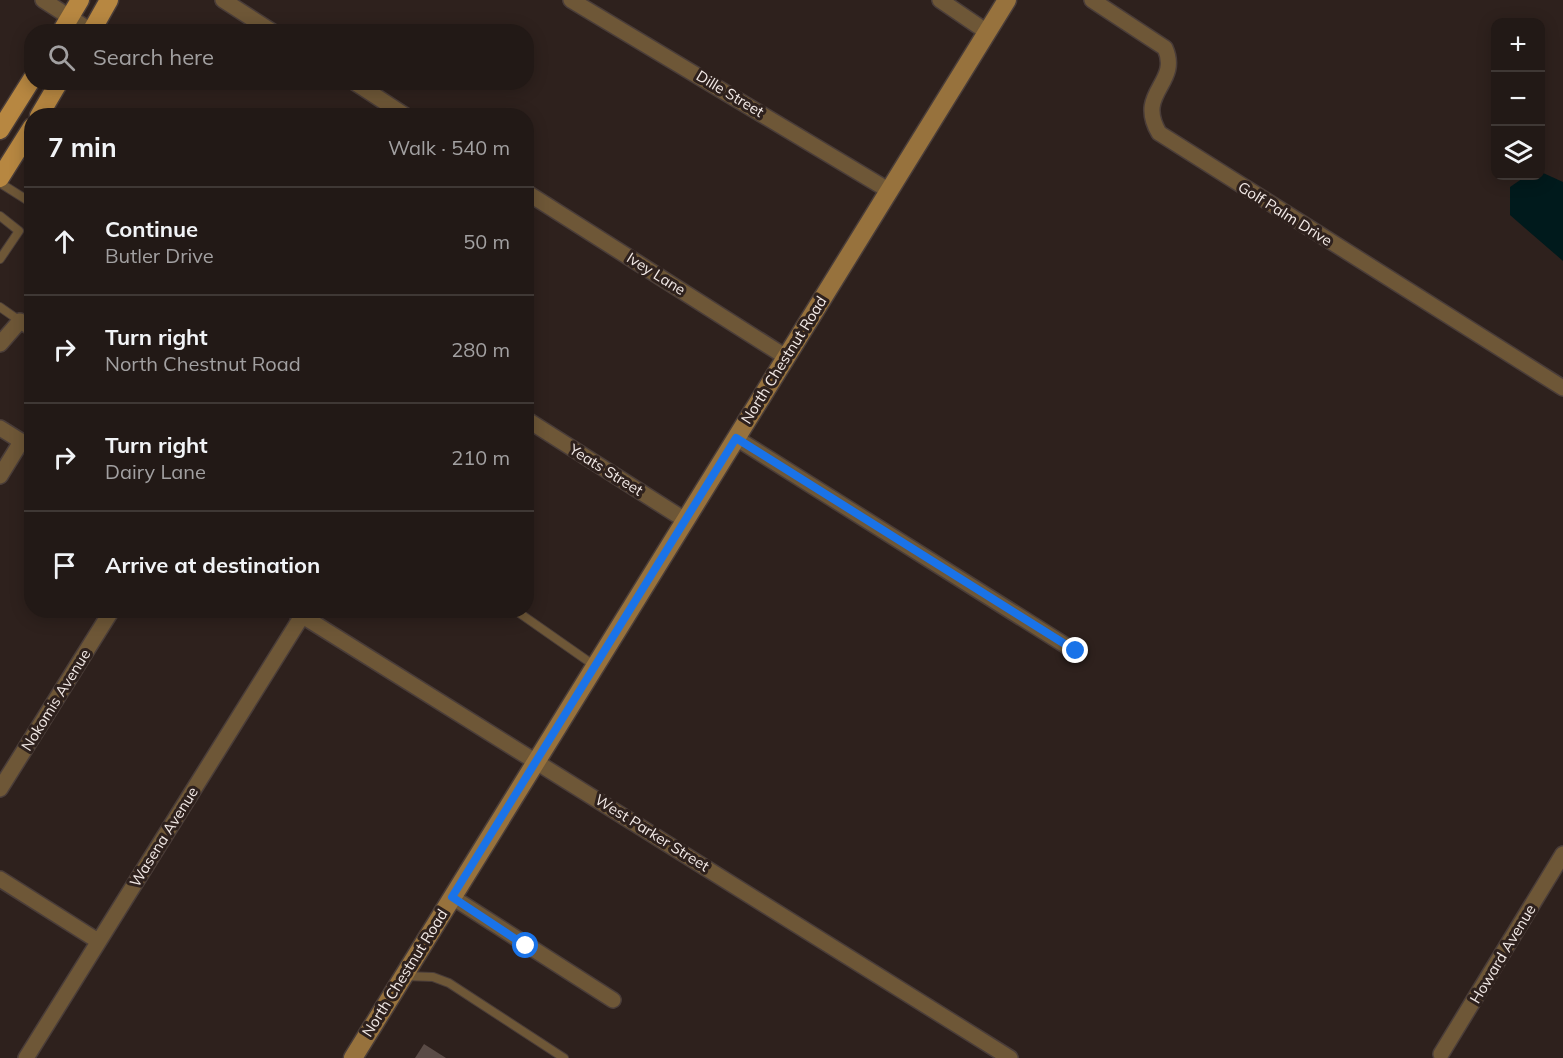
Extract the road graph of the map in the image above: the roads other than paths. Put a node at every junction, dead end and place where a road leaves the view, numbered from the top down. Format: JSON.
{"nodes":[{"id":1,"x":43,"y":0,"type":"edge"},
{"id":2,"x":80,"y":0,"type":"edge"},
{"id":3,"x":109,"y":0,"type":"edge"},
{"id":4,"x":223,"y":0,"type":"edge"},
{"id":5,"x":571,"y":0,"type":"edge"},
{"id":6,"x":940,"y":0,"type":"edge"},
{"id":7,"x":1007,"y":0,"type":"edge"},
{"id":8,"x":1092,"y":0,"type":"edge"},
{"id":9,"x":65,"y":24,"type":"edge"},
{"id":10,"x":95,"y":24,"type":"edge"},
{"id":11,"x":260,"y":24,"type":"edge"},
{"id":12,"x":987,"y":32,"type":"junction"},
{"id":13,"x":25,"y":90,"type":"edge"},
{"id":14,"x":55,"y":90,"type":"edge"},
{"id":15,"x":366,"y":90,"type":"edge"},
{"id":16,"x":19,"y":99,"type":"junction"},
{"id":17,"x":28,"y":108,"type":"edge"},
{"id":18,"x":45,"y":108,"type":"edge"},
{"id":19,"x":394,"y":108,"type":"edge"},
{"id":20,"x":0,"y":130,"type":"edge"},
{"id":21,"x":24,"y":141,"type":"edge"},
{"id":22,"x":0,"y":178,"type":"edge"},
{"id":23,"x":0,"y":183,"type":"edge"},
{"id":24,"x":888,"y":190,"type":"junction"},
{"id":25,"x":534,"y":197,"type":"edge"},
{"id":26,"x":24,"y":198,"type":"edge"},
{"id":27,"x":0,"y":216,"type":"edge"},
{"id":28,"x":0,"y":259,"type":"edge"},
{"id":29,"x":0,"y":307,"type":"edge"},
{"id":30,"x":24,"y":324,"type":"edge"},
{"id":31,"x":24,"y":326,"type":"edge"},
{"id":32,"x":0,"y":344,"type":"edge"},
{"id":33,"x":786,"y":357,"type":"junction"},
{"id":34,"x":1563,"y":388,"type":"edge"},
{"id":35,"x":534,"y":424,"type":"edge"},
{"id":36,"x":0,"y":428,"type":"edge"},
{"id":37,"x":736,"y":438,"type":"junction"},
{"id":38,"x":24,"y":444,"type":"edge"},
{"id":39,"x":24,"y":447,"type":"edge"},
{"id":40,"x":0,"y":476,"type":"edge"},
{"id":41,"x":686,"y":520,"type":"junction"},
{"id":42,"x":107,"y":618,"type":"edge"},
{"id":43,"x":294,"y":618,"type":"edge"},
{"id":44,"x":305,"y":618,"type":"edge"},
{"id":45,"x":527,"y":618,"type":"edge"},
{"id":46,"x":1076,"y":651,"type":"dead end"},
{"id":47,"x":596,"y":666,"type":"junction"},
{"id":48,"x":536,"y":762,"type":"junction"},
{"id":49,"x":0,"y":789,"type":"edge"},
{"id":50,"x":1563,"y":854,"type":"edge"},
{"id":51,"x":0,"y":879,"type":"edge"},
{"id":52,"x":452,"y":897,"type":"junction"},
{"id":53,"x":98,"y":941,"type":"junction"},
{"id":54,"x":404,"y":976,"type":"junction"},
{"id":55,"x":613,"y":1000,"type":"dead end"},
{"id":56,"x":1441,"y":1054,"type":"dead end"},
{"id":57,"x":26,"y":1058,"type":"edge"},
{"id":58,"x":353,"y":1058,"type":"edge"},
{"id":59,"x":564,"y":1058,"type":"edge"},
{"id":60,"x":1010,"y":1058,"type":"edge"}],
"edges":[{"from":1,"to":9,"type":"street"},
{"from":2,"to":9,"type":"main road"},
{"from":3,"to":10,"type":"main road"},
{"from":4,"to":11,"type":"street"},
{"from":5,"to":24,"type":"street","name":"Dille Street"},
{"from":6,"to":12,"type":"street"},
{"from":7,"to":12,"type":"street","name":"North Chestnut Road"},
{"from":8,"to":34,"type":"street","name":"Golf Palm Drive"},
{"from":12,"to":24,"type":"street","name":"North Chestnut Road"},
{"from":13,"to":16,"type":"main road"},
{"from":14,"to":18,"type":"main road"},
{"from":15,"to":19,"type":"street"},
{"from":16,"to":17,"type":"street"},
{"from":16,"to":20,"type":"main road"},
{"from":21,"to":22,"type":"main road"},
{"from":23,"to":26,"type":"lane"},
{"from":24,"to":33,"type":"street","name":"North Chestnut Road"},
{"from":25,"to":33,"type":"street","name":"Ivey Lane"},
{"from":27,"to":28,"type":"lane"},
{"from":29,"to":30,"type":"lane"},
{"from":31,"to":32,"type":"street"},
{"from":33,"to":37,"type":"street","name":"North Chestnut Road"},
{"from":35,"to":41,"type":"street","name":"Yeats Street"},
{"from":36,"to":38,"type":"street"},
{"from":37,"to":41,"type":"street","name":"North Chestnut Road"},
{"from":37,"to":46,"type":"street"},
{"from":39,"to":40,"type":"street"},
{"from":41,"to":47,"type":"street","name":"North Chestnut Road"},
{"from":42,"to":49,"type":"street","name":"Nokomis Avenue"},
{"from":43,"to":53,"type":"street","name":"Wasena Avenue"},
{"from":44,"to":48,"type":"street","name":"West Parker Street"},
{"from":45,"to":47,"type":"lane"},
{"from":47,"to":48,"type":"street","name":"North Chestnut Road"},
{"from":48,"to":52,"type":"street","name":"North Chestnut Road"},
{"from":48,"to":60,"type":"street","name":"West Parker Street"},
{"from":50,"to":56,"type":"street","name":"Howard Avenue"},
{"from":51,"to":53,"type":"street"},
{"from":52,"to":54,"type":"street","name":"North Chestnut Road"},
{"from":52,"to":55,"type":"street"},
{"from":53,"to":57,"type":"street","name":"Wasena Avenue"},
{"from":54,"to":58,"type":"street","name":"North Chestnut Road"},
{"from":54,"to":59,"type":"lane"}]}
